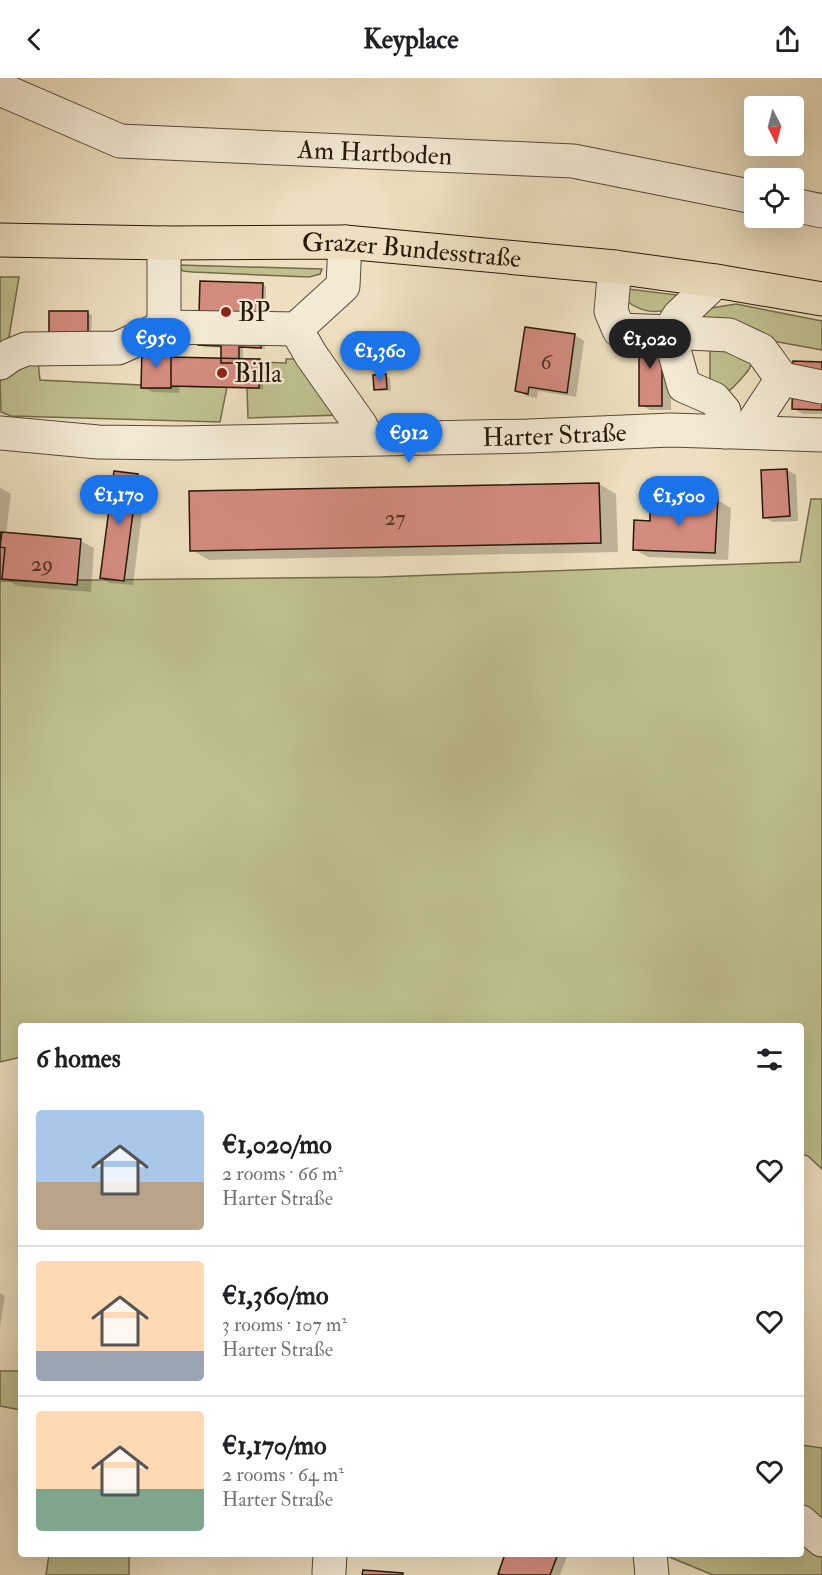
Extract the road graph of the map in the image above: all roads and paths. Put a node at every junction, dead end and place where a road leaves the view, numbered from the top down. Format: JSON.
{"nodes":[{"id":1,"x":0,"y":89,"type":"edge"},
{"id":2,"x":744,"y":195,"type":"edge"},
{"id":3,"x":804,"y":207,"type":"edge"},
{"id":4,"x":822,"y":211,"type":"edge"},
{"id":5,"x":0,"y":240,"type":"edge"},
{"id":6,"x":345,"y":242,"type":"junction"},
{"id":7,"x":164,"y":243,"type":"junction"},
{"id":8,"x":615,"y":267,"type":"junction"},
{"id":9,"x":716,"y":281,"type":"junction"},
{"id":10,"x":822,"y":299,"type":"edge"},
{"id":11,"x":164,"y":327,"type":"junction"},
{"id":12,"x":296,"y":329,"type":"junction"},
{"id":13,"x":669,"y":332,"type":"junction"},
{"id":14,"x":0,"y":363,"type":"edge"},
{"id":15,"x":782,"y":379,"type":"junction"},
{"id":16,"x":822,"y":387,"type":"edge"},
{"id":17,"x":736,"y":432,"type":"junction"},
{"id":18,"x":0,"y":434,"type":"edge"},
{"id":19,"x":822,"y":435,"type":"edge"},
{"id":20,"x":364,"y":439,"type":"junction"},
{"id":21,"x":804,"y":1524,"type":"edge"},
{"id":22,"x":822,"y":1539,"type":"edge"},
{"id":23,"x":650,"y":1557,"type":"edge"},
{"id":24,"x":652,"y":1575,"type":"edge"}],
"edges":[{"from":1,"to":2,"type":"street","name":"Am Hartboden"},
{"from":3,"to":4,"type":"street"},
{"from":5,"to":7,"type":"main road","name":"Grazer Bundesstraße"},
{"from":6,"to":7,"type":"main road","name":"Grazer Bundesstraße"},
{"from":6,"to":8,"type":"main road","name":"Grazer Bundesstraße"},
{"from":6,"to":12,"type":"street"},
{"from":7,"to":11,"type":"street"},
{"from":8,"to":9,"type":"main road","name":"Grazer Bundesstraße"},
{"from":8,"to":13,"type":"street"},
{"from":9,"to":10,"type":"main road","name":"Grazer Bundesstraße"},
{"from":9,"to":13,"type":"street"},
{"from":11,"to":12,"type":"street"},
{"from":11,"to":14,"type":"street"},
{"from":12,"to":20,"type":"street"},
{"from":13,"to":15,"type":"street"},
{"from":13,"to":17,"type":"street"},
{"from":15,"to":16,"type":"street"},
{"from":15,"to":17,"type":"street"},
{"from":17,"to":19,"type":"street","name":"Harter Straße"},
{"from":17,"to":20,"type":"street","name":"Harter Straße"},
{"from":18,"to":20,"type":"street","name":"Harter Straße"},
{"from":21,"to":22,"type":"street"},
{"from":23,"to":24,"type":"street"}]}
